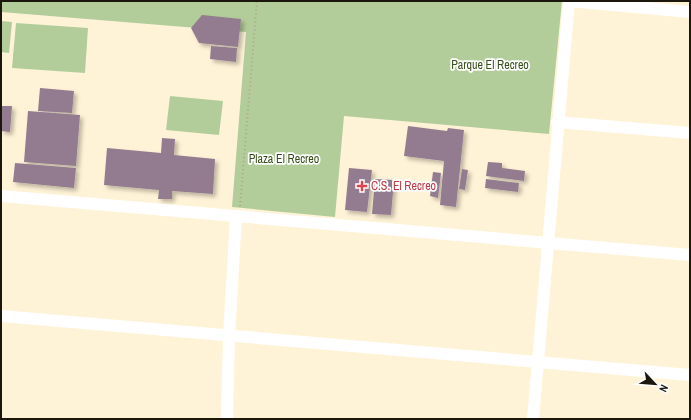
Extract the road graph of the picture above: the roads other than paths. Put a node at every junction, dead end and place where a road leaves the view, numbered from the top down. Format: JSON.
{"nodes":[{"id":1,"x":569,"y":1,"type":"edge"},
{"id":2,"x":690,"y":12,"type":"edge"},
{"id":3,"x":557,"y":122,"type":"junction"},
{"id":4,"x":690,"y":133,"type":"edge"},
{"id":5,"x":1,"y":196,"type":"edge"},
{"id":6,"x":236,"y":216,"type":"junction"},
{"id":7,"x":548,"y":243,"type":"junction"},
{"id":8,"x":690,"y":255,"type":"edge"},
{"id":9,"x":1,"y":316,"type":"edge"},
{"id":10,"x":229,"y":336,"type":"junction"},
{"id":11,"x":538,"y":362,"type":"junction"},
{"id":12,"x":690,"y":375,"type":"edge"},
{"id":13,"x":227,"y":419,"type":"edge"},
{"id":14,"x":533,"y":419,"type":"edge"}],
"edges":[{"from":1,"to":2,"type":"street"},
{"from":1,"to":3,"type":"street"},
{"from":3,"to":4,"type":"street"},
{"from":3,"to":7,"type":"street"},
{"from":5,"to":6,"type":"street"},
{"from":6,"to":7,"type":"street"},
{"from":6,"to":10,"type":"street"},
{"from":7,"to":8,"type":"street"},
{"from":7,"to":11,"type":"street"},
{"from":9,"to":10,"type":"street"},
{"from":10,"to":11,"type":"street"},
{"from":10,"to":13,"type":"street"},
{"from":11,"to":12,"type":"street"},
{"from":11,"to":14,"type":"street"}]}
